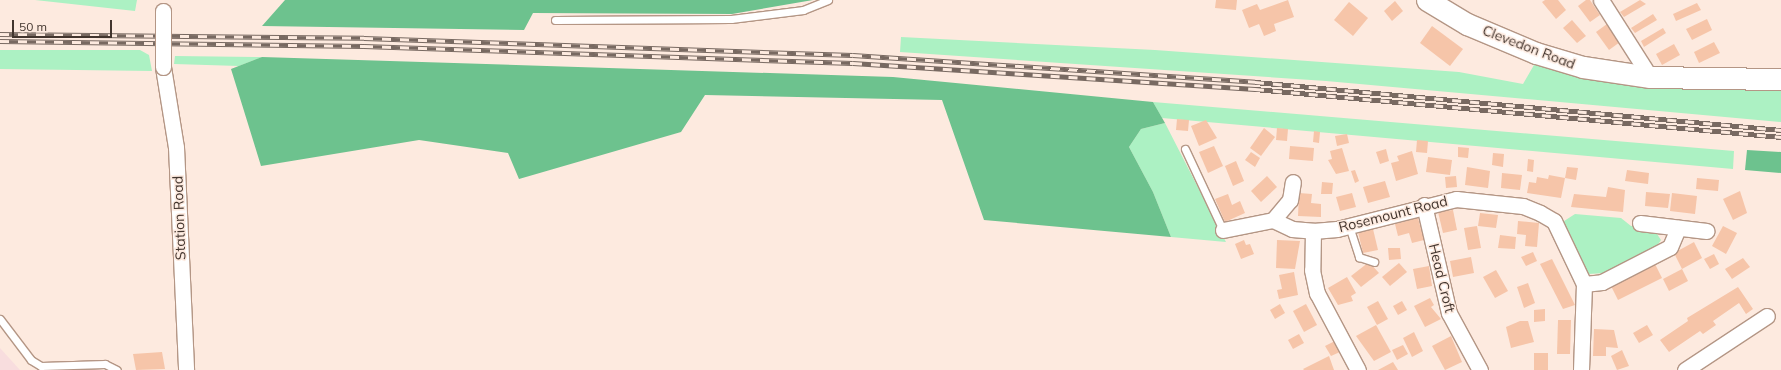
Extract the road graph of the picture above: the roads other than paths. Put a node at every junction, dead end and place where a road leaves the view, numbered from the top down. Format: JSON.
{"nodes":[{"id":1,"x":828,"y":0,"type":"edge"},
{"id":2,"x":1427,"y":0,"type":"edge"},
{"id":3,"x":1601,"y":0,"type":"edge"},
{"id":4,"x":164,"y":5,"type":"edge"},
{"id":5,"x":555,"y":20,"type":"dead end"},
{"id":6,"x":1650,"y":77,"type":"junction"},
{"id":7,"x":1781,"y":79,"type":"edge"},
{"id":8,"x":1185,"y":149,"type":"dead end"},
{"id":9,"x":1292,"y":182,"type":"dead end"},
{"id":10,"x":1424,"y":204,"type":"junction"},
{"id":11,"x":1273,"y":220,"type":"junction"},
{"id":12,"x":1640,"y":223,"type":"dead end"},
{"id":13,"x":1349,"y":226,"type":"junction"},
{"id":14,"x":1678,"y":228,"type":"junction"},
{"id":15,"x":1223,"y":230,"type":"joint"},
{"id":16,"x":1313,"y":231,"type":"junction"},
{"id":17,"x":1707,"y":231,"type":"dead end"},
{"id":18,"x":1374,"y":262,"type":"dead end"},
{"id":19,"x":1584,"y":284,"type":"junction"},
{"id":20,"x":1767,"y":316,"type":"dead end"},
{"id":21,"x":0,"y":319,"type":"edge"},
{"id":22,"x":117,"y":370,"type":"edge"},
{"id":23,"x":186,"y":370,"type":"edge"},
{"id":24,"x":1358,"y":370,"type":"edge"},
{"id":25,"x":1480,"y":370,"type":"edge"},
{"id":26,"x":1581,"y":370,"type":"edge"},
{"id":27,"x":1686,"y":370,"type":"edge"}],
"edges":[{"from":1,"to":5,"type":"lane"},
{"from":2,"to":6,"type":"main road","name":"Clevedon Road"},
{"from":3,"to":6,"type":"street"},
{"from":4,"to":23,"type":"street","name":"Station Road","bridge":true},
{"from":6,"to":7,"type":"main road","name":"Clevedon Road"},
{"from":8,"to":15,"type":"lane"},
{"from":9,"to":11,"type":"street"},
{"from":10,"to":13,"type":"street","name":"Rosemount Road"},
{"from":10,"to":19,"type":"street","name":"Rosemount Road"},
{"from":10,"to":25,"type":"street","name":"Head Croft"},
{"from":11,"to":15,"type":"street"},
{"from":11,"to":16,"type":"street","name":"Rosemount Road"},
{"from":12,"to":14,"type":"street"},
{"from":13,"to":16,"type":"street","name":"Rosemount Road"},
{"from":13,"to":18,"type":"lane"},
{"from":14,"to":17,"type":"street"},
{"from":14,"to":19,"type":"street"},
{"from":16,"to":24,"type":"street"},
{"from":19,"to":26,"type":"street","name":"Rosemount Road"},
{"from":20,"to":27,"type":"street"},
{"from":21,"to":22,"type":"lane"}]}
